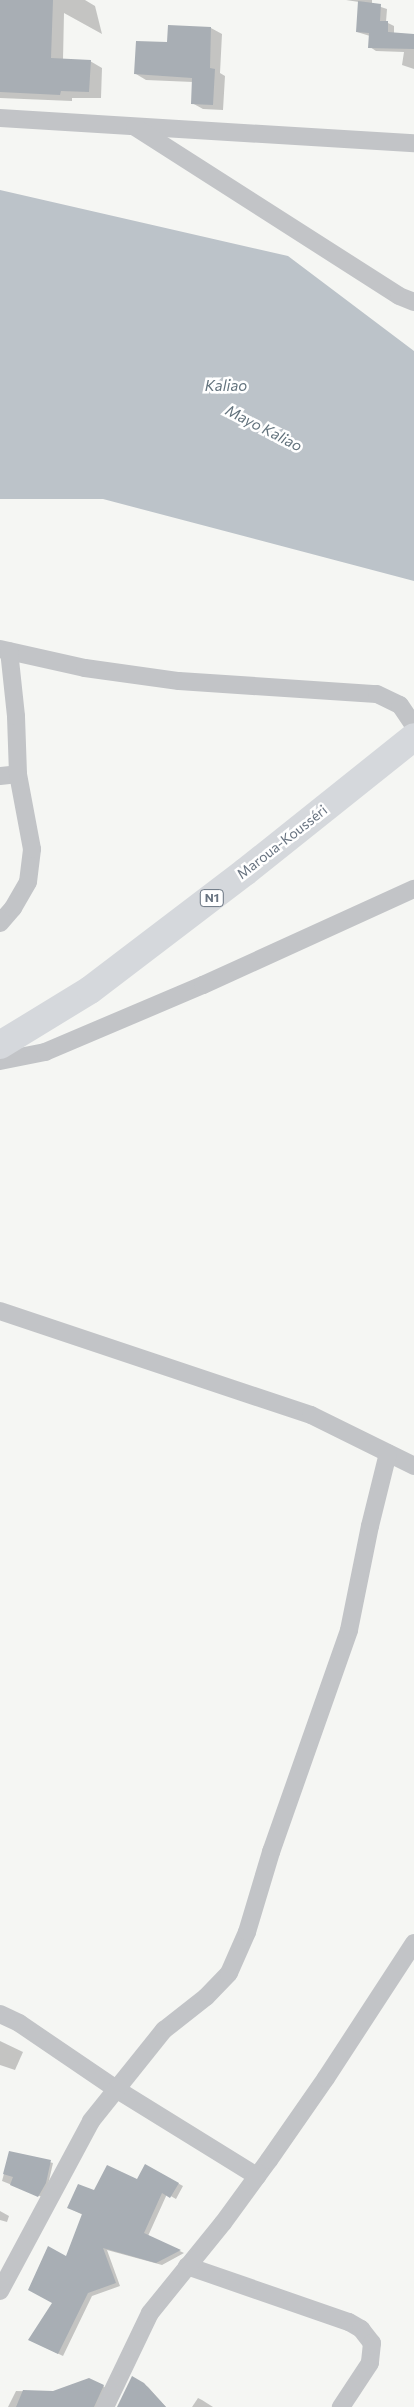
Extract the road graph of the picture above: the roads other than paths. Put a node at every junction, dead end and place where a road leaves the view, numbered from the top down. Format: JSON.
{"nodes":[{"id":1,"x":0,"y":118,"type":"edge"},
{"id":2,"x":133,"y":126,"type":"junction"},
{"id":3,"x":414,"y":143,"type":"edge"},
{"id":4,"x":414,"y":302,"type":"edge"},
{"id":5,"x":4,"y":650,"type":"edge"},
{"id":6,"x":414,"y":726,"type":"edge"},
{"id":7,"x":414,"y":737,"type":"edge"},
{"id":8,"x":18,"y":774,"type":"junction"},
{"id":9,"x":0,"y":776,"type":"edge"},
{"id":10,"x":414,"y":889,"type":"edge"},
{"id":11,"x":0,"y":923,"type":"edge"},
{"id":12,"x":0,"y":1045,"type":"edge"},
{"id":13,"x":0,"y":1061,"type":"edge"},
{"id":14,"x":0,"y":1311,"type":"edge"},
{"id":15,"x":388,"y":1453,"type":"junction"},
{"id":16,"x":414,"y":1466,"type":"edge"},
{"id":17,"x":414,"y":1942,"type":"edge"},
{"id":18,"x":0,"y":2014,"type":"edge"},
{"id":19,"x":116,"y":2090,"type":"junction"},
{"id":20,"x":257,"y":2176,"type":"junction"},
{"id":21,"x":187,"y":2266,"type":"junction"},
{"id":22,"x":0,"y":2292,"type":"edge"},
{"id":23,"x":105,"y":2407,"type":"edge"},
{"id":24,"x":341,"y":2407,"type":"edge"}],
"edges":[{"from":1,"to":2,"type":"street"},
{"from":2,"to":3,"type":"street"},
{"from":2,"to":4,"type":"street"},
{"from":5,"to":6,"type":"street"},
{"from":5,"to":8,"type":"street"},
{"from":7,"to":12,"type":"highway","name":"Maroua-Kousséri","number":"N1"},
{"from":8,"to":9,"type":"street"},
{"from":8,"to":11,"type":"street"},
{"from":10,"to":13,"type":"street"},
{"from":14,"to":15,"type":"street"},
{"from":15,"to":16,"type":"street"},
{"from":15,"to":19,"type":"street"},
{"from":17,"to":20,"type":"street"},
{"from":18,"to":19,"type":"street"},
{"from":19,"to":20,"type":"street"},
{"from":19,"to":22,"type":"street"},
{"from":20,"to":21,"type":"street"},
{"from":21,"to":23,"type":"street"},
{"from":21,"to":24,"type":"street"}]}
